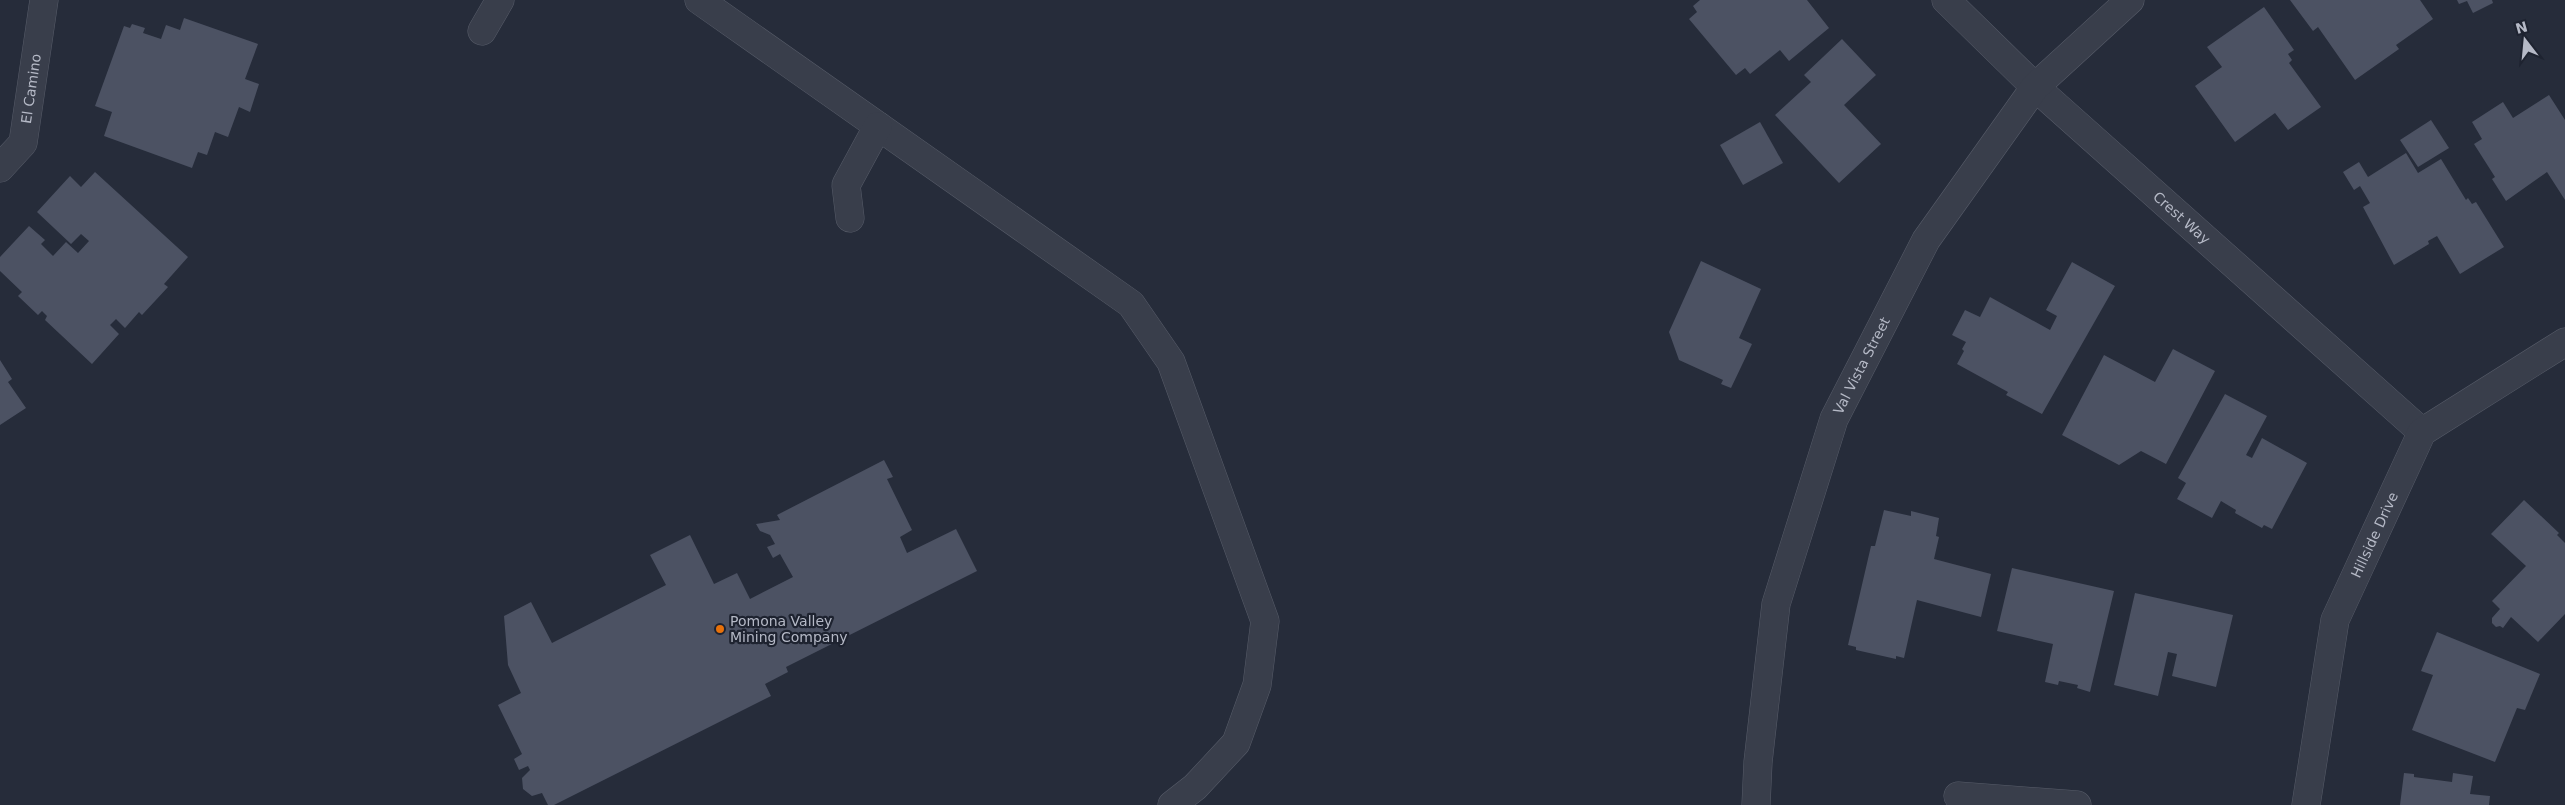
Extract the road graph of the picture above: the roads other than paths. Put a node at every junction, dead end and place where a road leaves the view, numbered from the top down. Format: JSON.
{"nodes":[{"id":1,"x":44,"y":0,"type":"edge"},
{"id":2,"x":500,"y":0,"type":"edge"},
{"id":3,"x":699,"y":0,"type":"edge"},
{"id":4,"x":1946,"y":0,"type":"edge"},
{"id":5,"x":2130,"y":0,"type":"edge"},
{"id":6,"x":482,"y":30,"type":"dead end"},
{"id":7,"x":2035,"y":87,"type":"junction"},
{"id":8,"x":878,"y":126,"type":"junction"},
{"id":9,"x":0,"y":168,"type":"edge"},
{"id":10,"x":850,"y":218,"type":"dead end"},
{"id":11,"x":2565,"y":342,"type":"edge"},
{"id":12,"x":2422,"y":432,"type":"junction"},
{"id":13,"x":1958,"y":796,"type":"dead end"},
{"id":14,"x":1172,"y":805,"type":"edge"},
{"id":15,"x":1756,"y":805,"type":"edge"},
{"id":16,"x":2076,"y":805,"type":"edge"},
{"id":17,"x":2306,"y":805,"type":"edge"}],
"edges":[{"from":1,"to":9,"type":"street","name":"El Camino"},
{"from":2,"to":6,"type":"street"},
{"from":3,"to":8,"type":"street"},
{"from":4,"to":7,"type":"street","name":"Crest Way"},
{"from":5,"to":7,"type":"street","name":"Val Vista Street"},
{"from":7,"to":12,"type":"street","name":"Crest Way"},
{"from":7,"to":15,"type":"street","name":"Val Vista Street"},
{"from":8,"to":10,"type":"street"},
{"from":8,"to":14,"type":"street"},
{"from":11,"to":12,"type":"street"},
{"from":12,"to":17,"type":"street","name":"Hillside Drive"},
{"from":13,"to":16,"type":"street"}]}
